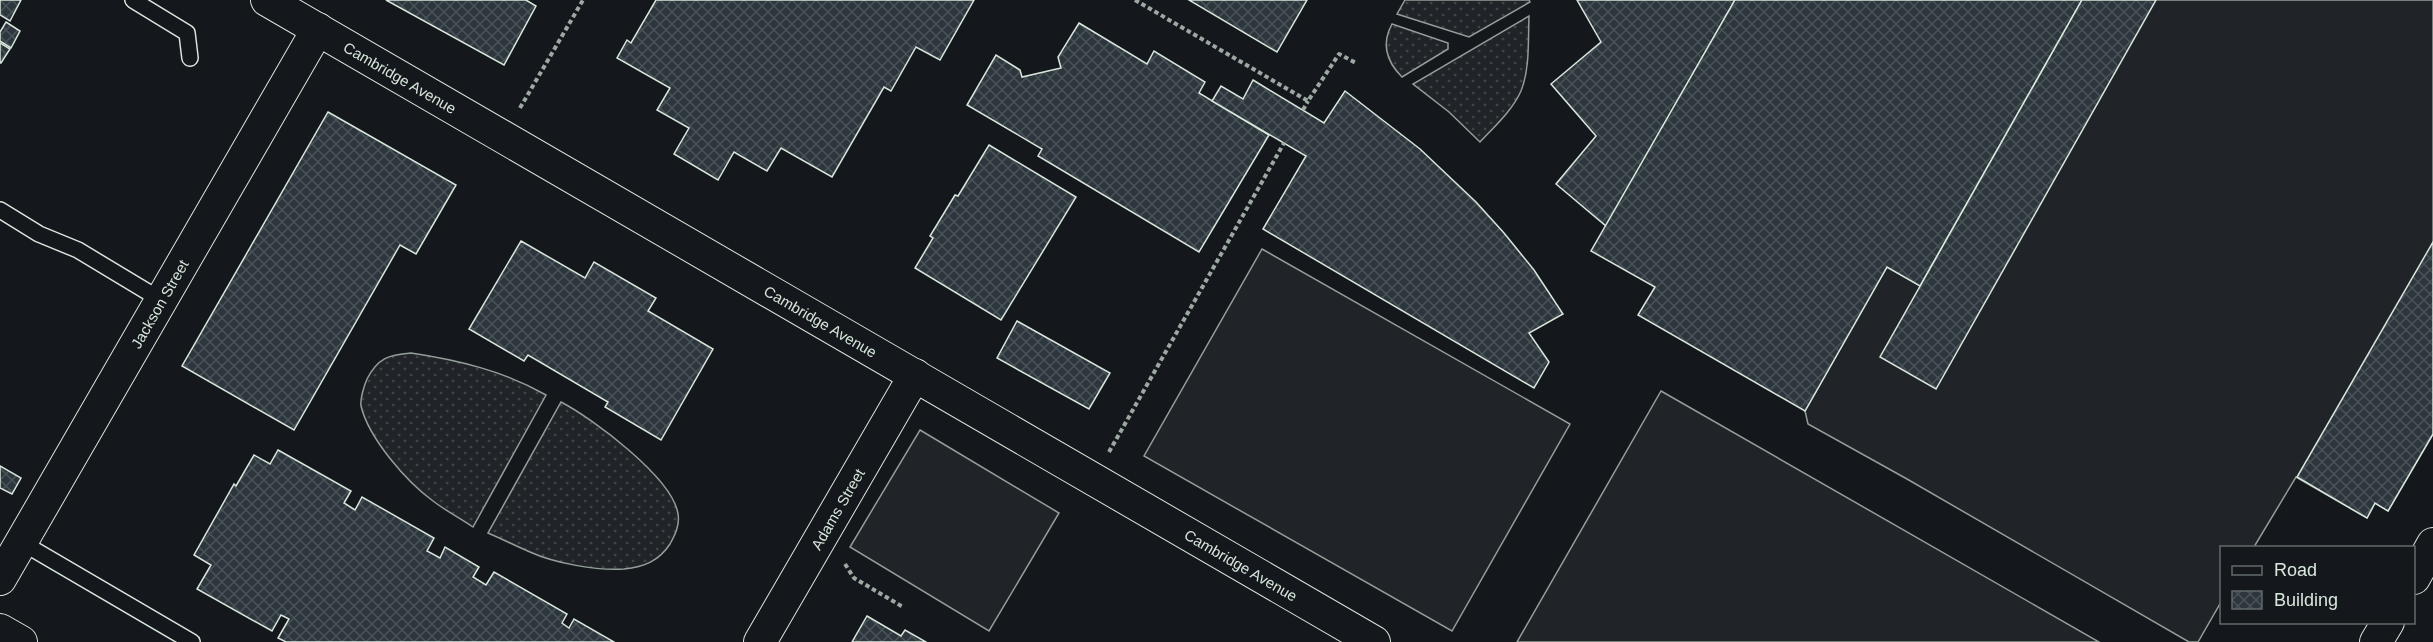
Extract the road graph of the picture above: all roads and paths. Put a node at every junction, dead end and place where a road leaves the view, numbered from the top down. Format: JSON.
{"nodes":[{"id":1,"x":133,"y":0,"type":"edge"},
{"id":2,"x":267,"y":0,"type":"edge"},
{"id":3,"x":583,"y":0,"type":"edge"},
{"id":4,"x":1135,"y":0,"type":"edge"},
{"id":5,"x":318,"y":29,"type":"junction"},
{"id":6,"x":190,"y":58,"type":"dead end"},
{"id":7,"x":1356,"y":63,"type":"dead end"},
{"id":8,"x":1308,"y":101,"type":"junction"},
{"id":9,"x":1303,"y":110,"type":"dead end"},
{"id":10,"x":504,"y":137,"type":"junction"},
{"id":11,"x":1284,"y":143,"type":"dead end"},
{"id":12,"x":0,"y":210,"type":"edge"},
{"id":13,"x":162,"y":300,"type":"junction"},
{"id":14,"x":915,"y":375,"type":"junction"},
{"id":15,"x":1094,"y":479,"type":"junction"},
{"id":16,"x":21,"y":542,"type":"junction"},
{"id":17,"x":2433,"y":544,"type":"edge"},
{"id":18,"x":842,"y":559,"type":"dead end"},
{"id":19,"x":2415,"y":576,"type":"edge"},
{"id":20,"x":0,"y":579,"type":"edge"},
{"id":21,"x":903,"y":608,"type":"dead end"},
{"id":22,"x":2387,"y":624,"type":"edge"},
{"id":23,"x":0,"y":630,"type":"edge"},
{"id":24,"x":21,"y":642,"type":"edge"},
{"id":25,"x":192,"y":642,"type":"edge"},
{"id":26,"x":760,"y":642,"type":"edge"},
{"id":27,"x":1374,"y":642,"type":"edge"},
{"id":28,"x":2376,"y":642,"type":"edge"}],
"edges":[{"from":1,"to":6,"type":"lane"},
{"from":2,"to":5,"type":"street","name":"Cambridge Avenue"},
{"from":3,"to":10,"type":"path"},
{"from":4,"to":8,"type":"path"},
{"from":5,"to":10,"type":"street","name":"Cambridge Avenue"},
{"from":5,"to":13,"type":"street","name":"Jackson Street"},
{"from":7,"to":8,"type":"path"},
{"from":8,"to":9,"type":"path"},
{"from":10,"to":14,"type":"street","name":"Cambridge Avenue"},
{"from":11,"to":15,"type":"path"},
{"from":12,"to":13,"type":"lane"},
{"from":13,"to":16,"type":"street","name":"Jackson Street"},
{"from":14,"to":15,"type":"street","name":"Cambridge Avenue"},
{"from":14,"to":26,"type":"street","name":"Adams Street"},
{"from":15,"to":27,"type":"street","name":"Cambridge Avenue"},
{"from":16,"to":20,"type":"street","name":"Jackson Street"},
{"from":16,"to":25,"type":"lane"},
{"from":17,"to":19,"type":"street"},
{"from":18,"to":21,"type":"path"},
{"from":22,"to":28,"type":"street"},
{"from":23,"to":24,"type":"street"}]}
